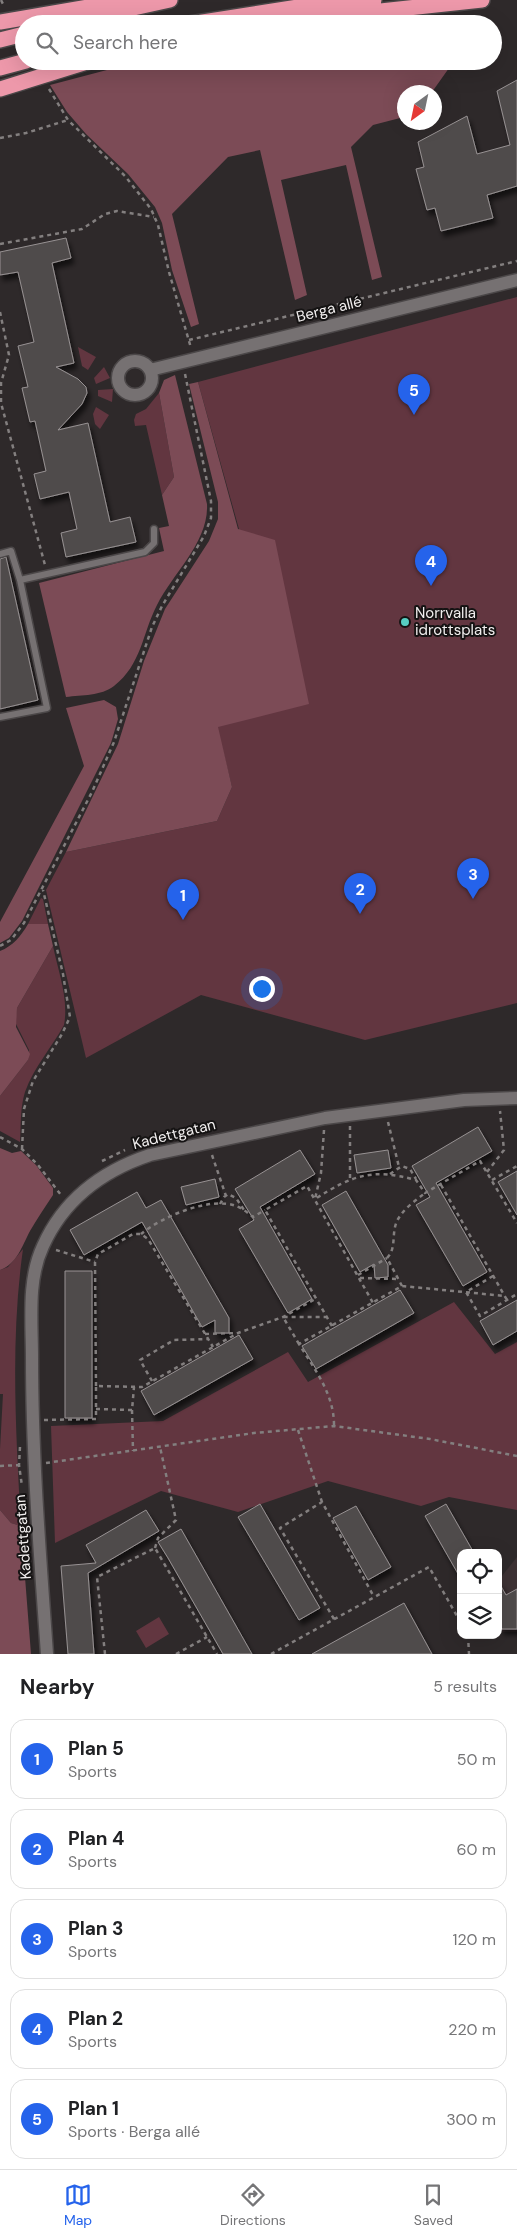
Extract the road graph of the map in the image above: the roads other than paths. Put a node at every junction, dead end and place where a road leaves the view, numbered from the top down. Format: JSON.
{"nodes":[{"id":1,"x":129,"y":0,"type":"edge"},
{"id":2,"x":170,"y":0,"type":"edge"},
{"id":3,"x":374,"y":0,"type":"edge"},
{"id":4,"x":482,"y":0,"type":"edge"},
{"id":5,"x":41,"y":15,"type":"edge"},
{"id":6,"x":102,"y":15,"type":"edge"},
{"id":7,"x":247,"y":15,"type":"edge"},
{"id":8,"x":343,"y":15,"type":"edge"},
{"id":9,"x":15,"y":19,"type":"edge"},
{"id":10,"x":0,"y":22,"type":"edge"},
{"id":11,"x":15,"y":36,"type":"edge"},
{"id":12,"x":0,"y":40,"type":"edge"},
{"id":13,"x":15,"y":64,"type":"edge"},
{"id":14,"x":0,"y":68,"type":"edge"},
{"id":15,"x":61,"y":70,"type":"edge"},
{"id":16,"x":0,"y":89,"type":"edge"},
{"id":17,"x":517,"y":280,"type":"edge"},
{"id":18,"x":150,"y":370,"type":"dead end"},
{"id":19,"x":154,"y":529,"type":"dead end"},
{"id":20,"x":0,"y":554,"type":"edge"},
{"id":21,"x":20,"y":580,"type":"junction"},
{"id":22,"x":0,"y":718,"type":"edge"},
{"id":23,"x":517,"y":1098,"type":"edge"},
{"id":24,"x":48,"y":1654,"type":"edge"}],
"edges":[{"from":1,"to":5,"type":"highway"},
{"from":2,"to":6,"type":"highway"},
{"from":3,"to":7,"type":"highway"},
{"from":4,"to":8,"type":"highway"},
{"from":9,"to":10,"type":"highway"},
{"from":11,"to":12,"type":"highway"},
{"from":13,"to":14,"type":"highway"},
{"from":15,"to":16,"type":"highway"},
{"from":17,"to":18,"type":"street","name":"Berga allé"},
{"from":19,"to":21,"type":"lane"},
{"from":20,"to":21,"type":"lane"},
{"from":21,"to":22,"type":"lane"},
{"from":23,"to":24,"type":"street","name":"Kadettgatan"}]}
